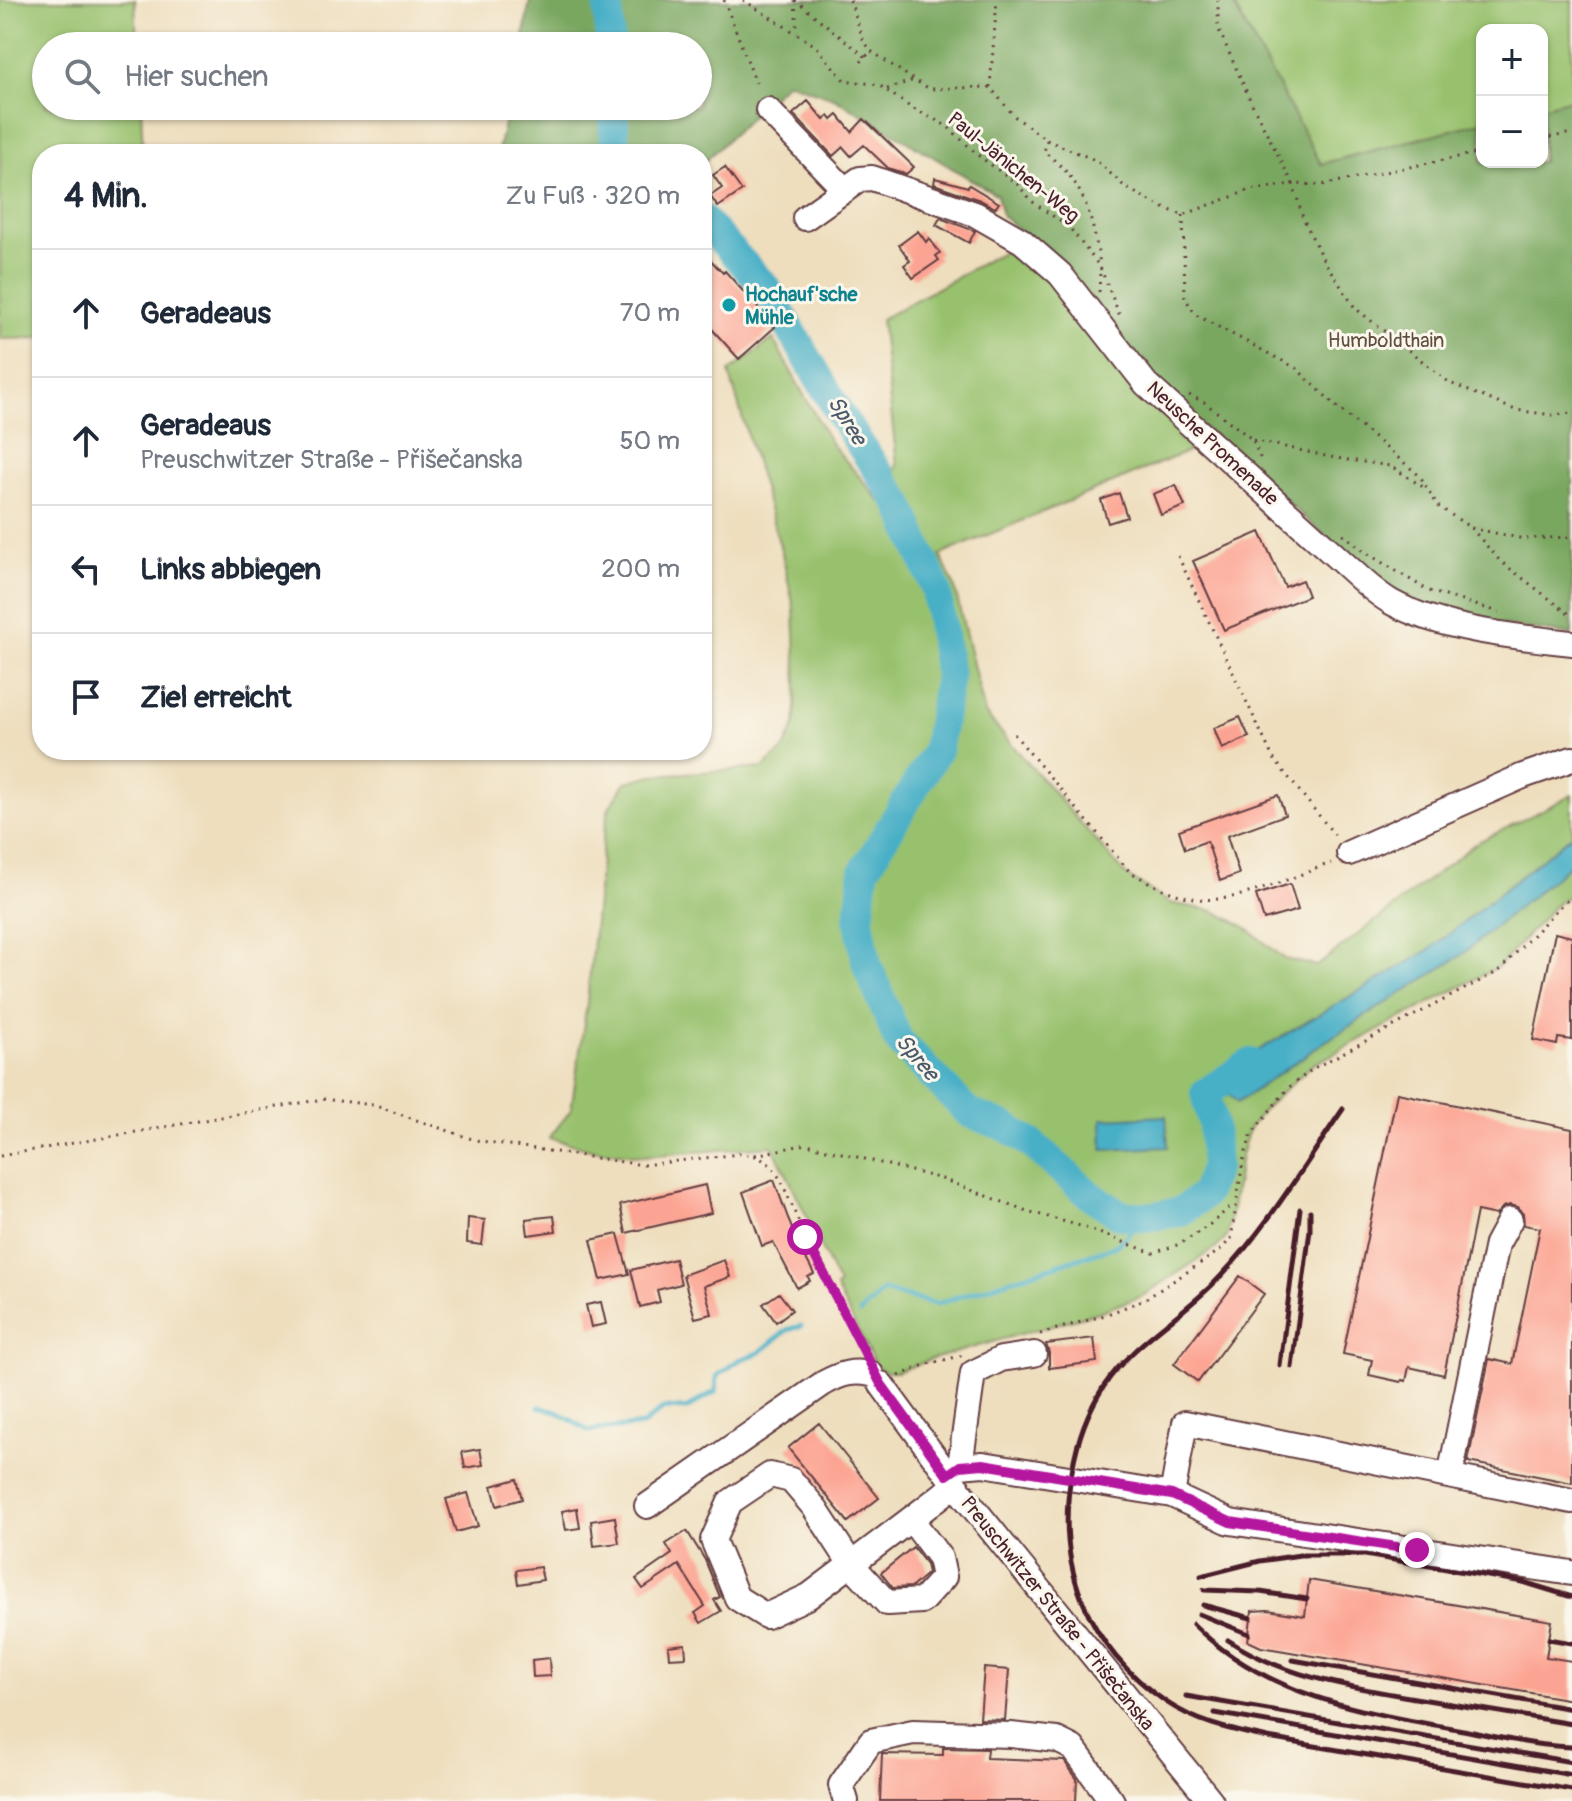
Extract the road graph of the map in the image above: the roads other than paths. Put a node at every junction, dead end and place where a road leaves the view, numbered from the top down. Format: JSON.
{"nodes":[{"id":1,"x":768,"y":110,"type":"dead end"},
{"id":2,"x":845,"y":190,"type":"junction"},
{"id":3,"x":805,"y":218,"type":"dead end"},
{"id":4,"x":1572,"y":643,"type":"edge"},
{"id":5,"x":1572,"y":759,"type":"edge"},
{"id":6,"x":1349,"y":853,"type":"road end"},
{"id":7,"x":1510,"y":1220,"type":"dead end"},
{"id":8,"x":1038,"y":1344,"type":"road end"},
{"id":9,"x":954,"y":1475,"type":"junction"},
{"id":10,"x":1450,"y":1476,"type":"junction"},
{"id":11,"x":1172,"y":1495,"type":"junction"},
{"id":12,"x":1572,"y":1501,"type":"edge"},
{"id":13,"x":647,"y":1506,"type":"dead end"},
{"id":14,"x":911,"y":1519,"type":"junction"},
{"id":15,"x":851,"y":1564,"type":"junction"},
{"id":16,"x":1572,"y":1573,"type":"edge"},
{"id":17,"x":1202,"y":1798,"type":"edge"},
{"id":18,"x":846,"y":1801,"type":"edge"},
{"id":19,"x":1112,"y":1801,"type":"edge"}],
"edges":[{"from":1,"to":2,"type":"street"},
{"from":2,"to":3,"type":"street","name":"Neusche Promenade"},
{"from":2,"to":4,"type":"street","name":"Neusche Promenade"},
{"from":5,"to":6,"type":"street"},
{"from":7,"to":10,"type":"street"},
{"from":8,"to":9,"type":"street"},
{"from":9,"to":11,"type":"street"},
{"from":9,"to":13,"type":"street","name":"Preuschwitzer Straße - Přišečanska"},
{"from":9,"to":14,"type":"street"},
{"from":9,"to":17,"type":"street","name":"Preuschwitzer Straße - Přišečanska"},
{"from":10,"to":11,"type":"street"},
{"from":10,"to":12,"type":"street"},
{"from":11,"to":16,"type":"street"},
{"from":14,"to":15,"type":"street"},
{"from":14,"to":15,"type":"street"},
{"from":15,"to":15,"type":"street"},
{"from":18,"to":19,"type":"street"}]}
